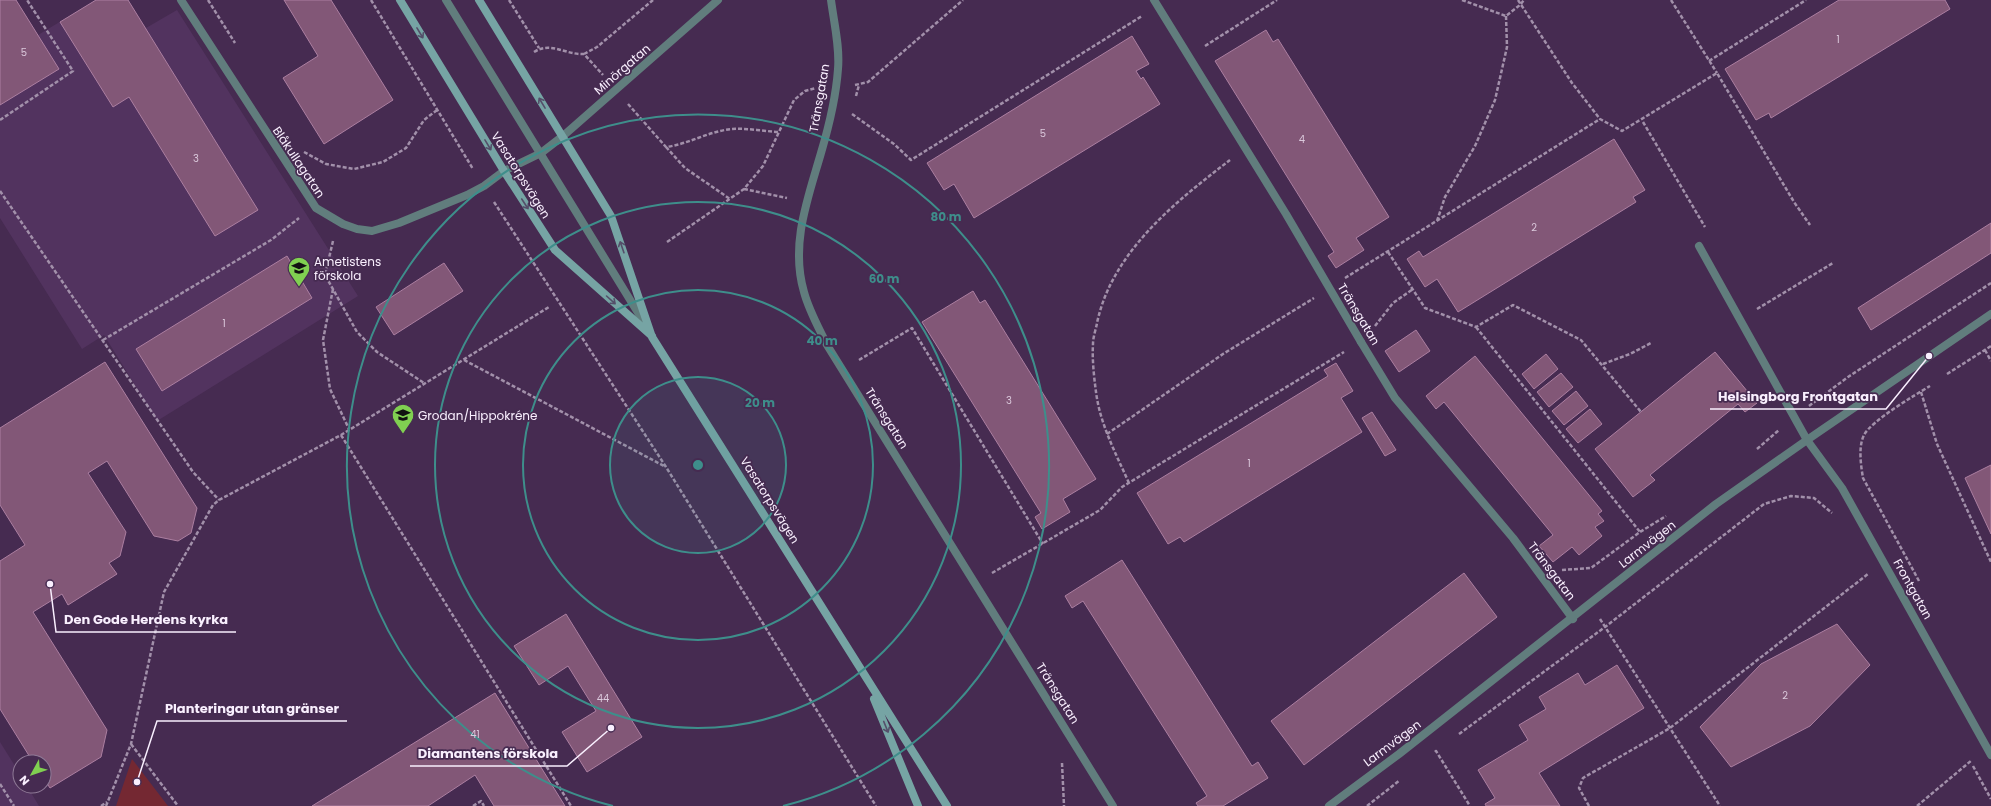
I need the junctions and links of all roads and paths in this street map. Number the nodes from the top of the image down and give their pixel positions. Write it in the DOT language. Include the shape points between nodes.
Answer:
graph roads {
  1 [pos="27,0"];
  2 [pos="181,0"];
  3 [pos="208,0"];
  4 [pos="371,0"];
  5 [pos="400,0"];
  6 [pos="446,0"];
  7 [pos="479,0"];
  8 [pos="510,0"];
  9 [pos="653,0"];
  10 [pos="718,0"];
  11 [pos="831,0"];
  12 [pos="1278,0"];
  13 [pos="1462,0"];
  14 [pos="1518,0"];
  15 [pos="1524,0"];
  16 [pos="1671,0"];
  17 [pos="1806,0"];
  18 [pos="1156,3"];
  19 [pos="1520,5"];
  20 [pos="1506,16"];
  21 [pos="237,47"];
  22 [pos="539,48"];
  23 [pos="534,52"];
  24 [pos="584,54"];
  25 [pos="1188,57"];
  26 [pos="1709,61"];
  27 [pos="1717,73"];
  28 [pos="616,90"];
  29 [pos="437,110"];
  30 [pos="852,114"];
  31 [pos="1600,119"];
  32 [pos="0,120"];
  33 [pos="1643,122"];
  34 [pos="778,132"];
  35 [pos="563,136"];
  36 [pos="300,146"];
  37 [pos="666,147"];
  38 [pos="1245,149"];
  39 [pos="541,154"];
  40 [pos="504,171"];
  41 [pos="484,186"];
  42 [pos="744,188"];
  43 [pos="0,191"];
  44 [pos="787,198"];
  45 [pos="730,199"];
  46 [pos="314,206"];
  47 [pos="337,221"];
  48 [pos="1437,221"];
  49 [pos="1810,225"];
  50 [pos="1706,230"];
  51 [pos="1699,246"];
  52 [pos="1388,252"];
  53 [pos="1833,263"];
  54 [pos="1991,283"];
  55 [pos="333,288"];
  56 [pos="1329,288"];
  57 [pos="1413,289"];
  58 [pos="549,307"];
  59 [pos="1754,311"];
  60 [pos="1991,314"];
  61 [pos="1476,327"];
  62 [pos="652,337"];
  63 [pos="103,340"];
  64 [pos="1361,342"];
  65 [pos="1651,343"];
  66 [pos="1991,346"];
  67 [pos="1985,350"];
  68 [pos="464,359"];
  69 [pos="1991,361"];
  70 [pos="1603,364"];
  71 [pos="843,370"];
  72 [pos="1947,374"];
  73 [pos="424,383"];
  74 [pos="1930,386"];
  75 [pos="1921,392"];
  76 [pos="1641,412"];
  77 [pos="1794,417"];
  78 [pos="349,429"];
  79 [pos="1107,434"];
  80 [pos="341,435"];
  81 [pos="1807,440"];
  82 [pos="1753,452"];
  83 [pos="666,467"];
  84 [pos="1129,482"];
  85 [pos="219,500"];
  86 [pos="1667,516"];
  87 [pos="1835,516"];
  88 [pos="1640,532"];
  89 [pos="1042,544"];
  90 [pos="1884,562"];
  91 [pos="1991,562"];
  92 [pos="1864,567"];
  93 [pos="1561,570"];
  94 [pos="1868,574"];
  95 [pos="1872,581"];
  96 [pos="976,582"];
  97 [pos="1919,582"];
  98 [pos="1590,604"];
  99 [pos="1573,618"];
  100 [pos="1605,627"];
  101 [pos="866,678"];
  102 [pos="1670,728"];
  103 [pos="1455,737"];
  104 [pos="131,744"];
  105 [pos="1442,746"];
  106 [pos="1987,747"];
  107 [pos="1436,751"];
  108 [pos="1967,754"];
  109 [pos="1431,755"];
  110 [pos="1991,755"];
  111 [pos="1970,761"];
  112 [pos="1406,776"];
  113 [pos="0,784"];
  114 [pos="1991,800"];
  115 [pos="107,802"];
  116 [pos="945,804"];
  117 [pos="14,806"];
  118 [pos="101,806"];
  119 [pos="106,806"];
  120 [pos="178,806"];
  121 [pos="473,806"];
  122 [pos="484,806"];
  123 [pos="571,806"];
  124 [pos="876,806"];
  125 [pos="918,806"];
  126 [pos="1113,806"];
  127 [pos="1329,806"];
  128 [pos="1367,806"];
  129 [pos="1470,806"];
  130 [pos="1589,806"];
  131 [pos="1720,806"];
  132 [pos="1917,806"];
  1 -- 32 [label="path" via="73,71"];
  2 -- 46 [label="street, Blåkullagatan"];
  3 -- 21 [label="path"];
  4 -- 29 [label="path"];
  5 -- 40 [label="main road, Vasatorpsvägen, one-way"];
  6 -- 39 [label="street"];
  35 -- 7 [label="main road, Vasatorpsvägen, one-way"];
  8 -- 22 [label="path"];
  9 -- 24 [label="path" via="597,47"];
  10 -- 28 [label="street, Minörgatan"];
  11 -- 71 [label="street, Tränsgatan" via="838,68 822,151 802,218 800,266 803,292 812,314"];
  12 -- 25 [label="path"];
  13 -- 20 [label="path"];
  14 -- 19 [label="path"];
  15 -- 19 [label="path"];
  16 -- 26 [label="path"];
  17 -- 26 [label="path"];
  18 -- 25 [label="street, Tränsgatan"];
  18 -- 30 [label="path" via="911,160 894,144"];
  19 -- 20 [label="path"];
  19 -- 31 [label="path" via="1572,83"];
  20 -- 48 [label="path" via="1507,46 1495,100 1475,146 1445,197"];
  22 -- 23 [label="path"];
  22 -- 24 [label="path" via="549,46 573,54"];
  24 -- 28 [label="path"];
  25 -- 38 [label="street, Tränsgatan"];
  26 -- 27 [label="path"];
  27 -- 31 [label="path" via="1622,131"];
  27 -- 49 [label="path"];
  28 -- 35 [label="street, Minörgatan"];
  28 -- 37 [label="path"];
  29 -- 36 [label="path" via="424,120 406,148 383,162 354,169 326,164 304,152"];
  29 -- 41 [label="path"];
  31 -- 48 [label="path"];
  33 -- 50 [label="path"];
  34 -- 37 [label="path" via="732,129"];
  35 -- 39 [label="street, Minörgatan"];
  62 -- 35 [label="main road, Vasatorpsvägen, one-way" via="612,216"];
  37 -- 45 [label="path" via="685,168"];
  38 -- 56 [label="street, Tränsgatan"];
  38 -- 79 [label="path" via="1193,188 1144,235 1120,267 1101,304 1093,343 1096,393"];
  39 -- 40 [label="street, Blåkullagatan"];
  39 -- 62 [label="street"];
  40 -- 41 [label="street, Blåkullagatan"];
  40 -- 62 [label="main road, Vasatorpsvägen, one-way" via="555,250"];
  41 -- 47 [label="street, Blåkullagatan" via="399,223 372,231 356,230"];
  41 -- 83 [label="path"];
  42 -- 44 [label="path"];
  43 -- 63 [label="path"];
  46 -- 47 [label="street, Blåkullagatan"];
  46 -- 63 [label="path" via="271,240"];
  47 -- 55 [label="path" via="325,275"];
  48 -- 52 [label="path"];
  51 -- 77 [label="street, Frontgatan"];
  52 -- 56 [label="path"];
  52 -- 57 [label="path"];
  53 -- 59 [label="path"];
  54 -- 77 [label="path" via="1848,376"];
  55 -- 73 [label="path" via="357,332 377,352"];
  55 -- 78 [label="path" via="323,340 330,389"];
  56 -- 64 [label="street, Tränsgatan"];
  56 -- 79 [label="path" via="1223,354"];
  57 -- 61 [label="path" via="1425,308"];
  57 -- 64 [label="path" via="1393,303"];
  58 -- 68 [label="path"];
  60 -- 81 [label="street, Larmvägen"];
  61 -- 70 [label="path" via="1513,305 1581,340"];
  61 -- 88 [label="path"];
  62 -- 101 [label="main road, Vasatorpsvägen"];
  63 -- 85 [label="path" via="193,472"];
  64 -- 84 [label="path"];
  64 -- 99 [label="street, Tränsgatan" via="1395,398 1514,538"];
  65 -- 70 [label="path"];
  66 -- 67 [label="path"];
  67 -- 69 [label="path"];
  67 -- 72 [label="path"];
  68 -- 73 [label="path"];
  68 -- 83 [label="path"];
  70 -- 76 [label="path"];
  71 -- 89 [label="path" via="912,328"];
  71 -- 96 [label="street, Tränsgatan"];
  73 -- 78 [label="path"];
  74 -- 75 [label="path"];
  75 -- 91 [label="path" via="1937,444"];
  75 -- 97 [label="path" via="1883,417 1864,435 1860,460 1864,478"];
  77 -- 81 [label="street, Frontgatan"];
  77 -- 82 [label="path"];
  78 -- 80 [label="path"];
  79 -- 84 [label="path"];
  80 -- 85 [label="path"];
  80 -- 123 [label="path"];
  81 -- 90 [label="street, Frontgatan" via="1842,488"];
  81 -- 98 [label="street, Larmvägen" via="1716,504"];
  83 -- 124 [label="path"];
  84 -- 89 [label="path" via="1100,510"];
  85 -- 104 [label="path" via="213,505 164,592"];
  86 -- 88 [label="path"];
  87 -- 100 [label="path" via="1814,498 1791,496 1764,504"];
  88 -- 93 [label="path" via="1591,568"];
  89 -- 96 [label="path"];
  90 -- 94 [label="path"];
  90 -- 106 [label="street, Frontgatan"];
  92 -- 94 [label="path"];
  94 -- 95 [label="path"];
  94 -- 102 [label="path"];
  96 -- 126 [label="street, Tränsgatan"];
  98 -- 99 [label="street, Larmvägen"];
  98 -- 100 [label="path"];
  99 -- 127 [label="street, Larmvägen"];
  100 -- 102 [label="path"];
  100 -- 103 [label="path"];
  101 -- 116 [label="main road, Vasatorpsvägen"];
  101 -- 125 [label="main road, Vasatorpsvägen, one-way"];
  102 -- 130 [label="path" via="1583,778 1578,788"];
  102 -- 131 [label="path"];
  104 -- 115 [label="path"];
  104 -- 120 [label="path"];
  105 -- 107 [label="path"];
  106 -- 110 [label="street, Frontgatan"];
  106 -- 111 [label="path"];
  107 -- 109 [label="path"];
  107 -- 129 [label="path"];
  108 -- 111 [label="path"];
  111 -- 114 [label="path"];
  111 -- 132 [label="path"];
  112 -- 128 [label="path"];
  113 -- 117 [label="path"];
  115 -- 118 [label="path"];
  115 -- 119 [label="path"];
  121 -- 122 [label="path" via="481,801"];
}
